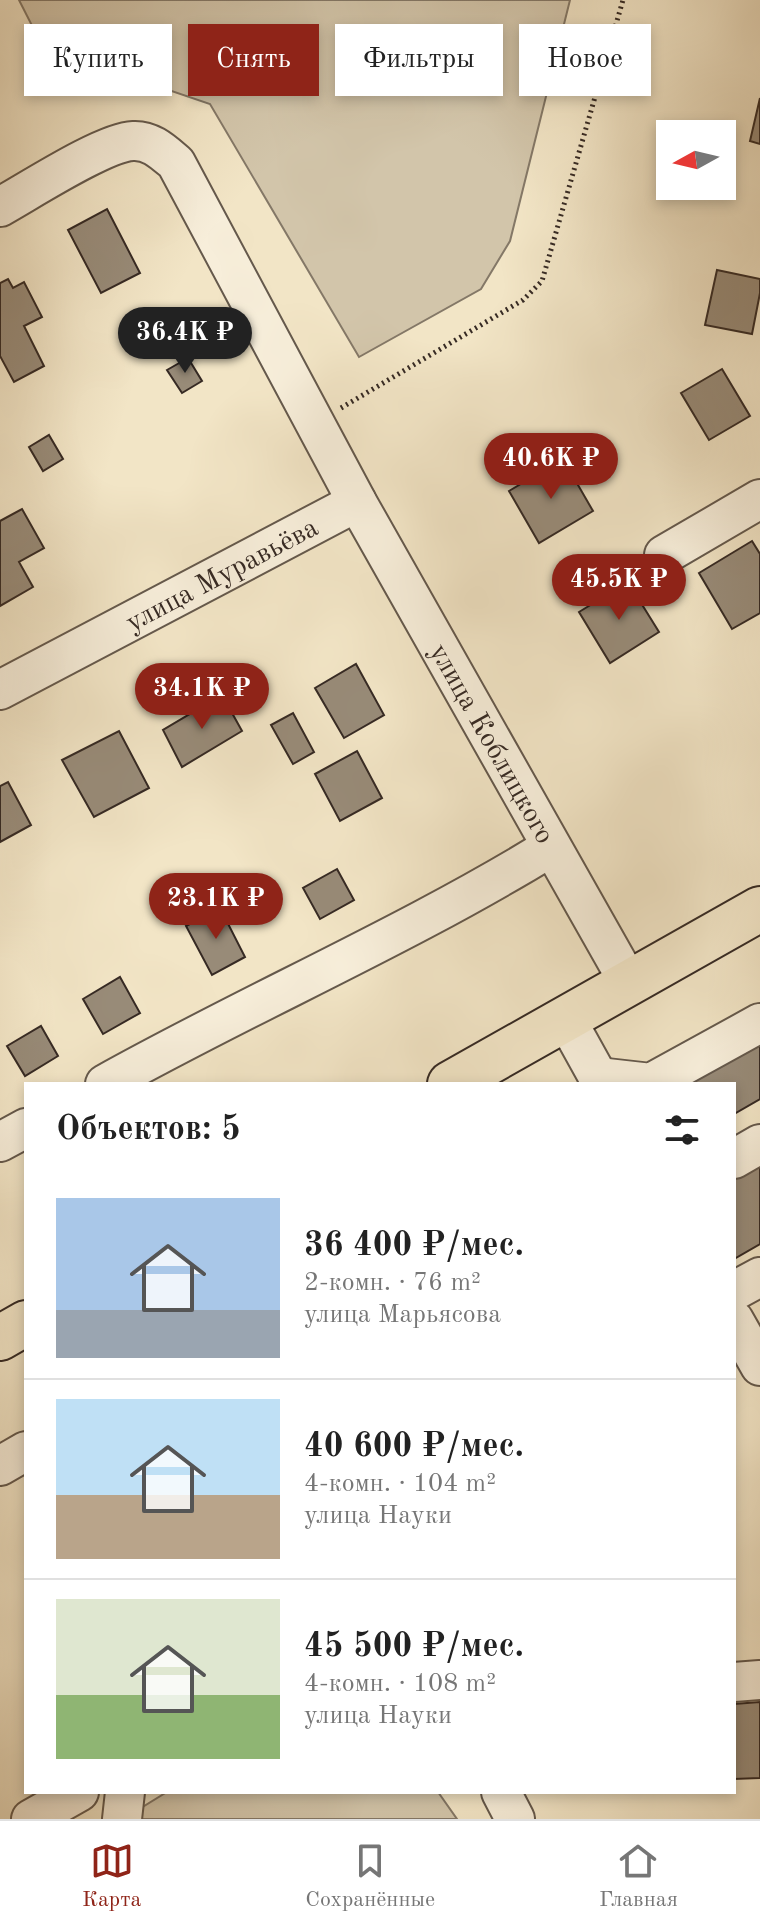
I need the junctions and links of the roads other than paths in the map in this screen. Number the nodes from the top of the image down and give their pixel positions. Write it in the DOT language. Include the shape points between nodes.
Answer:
graph roads {
  1 [pos="0,207"];
  2 [pos="760,499"];
  3 [pos="357,502"];
  4 [pos="664,555"];
  5 [pos="0,690"];
  6 [pos="551,847"];
  7 [pos="760,909"];
  8 [pos="629,983"];
  9 [pos="566,1019"];
  10 [pos="760,1023"];
  11 [pos="600,1080"];
  12 [pos="109,1082"];
  13 [pos="454,1082"];
  14 [pos="634,1082"];
  15 [pos="653,1082"];
  16 [pos="24,1129"];
  17 [pos="0,1142"];
  18 [pos="760,1144"];
  19 [pos="736,1158"];
  20 [pos="760,1277"];
  21 [pos="736,1290"];
  22 [pos="24,1324"];
  23 [pos="736,1324"];
  24 [pos="0,1338"];
  25 [pos="760,1366"];
  26 [pos="24,1452"];
  27 [pos="0,1466"];
  28 [pos="760,1680"];
  29 [pos="736,1682"];
  30 [pos="75,1794"];
  31 [pos="125,1794"];
  32 [pos="502,1794"];
  33 [pos="31,1819"];
  34 [pos="122,1819"];
  35 [pos="515,1819"];
  1 -- 3 [label="street, улица Коблицкого" via="109,147 134,140 157,146 176,163"];
  2 -- 4 [label="street"];
  3 -- 5 [label="street, улица Муравьёва"];
  3 -- 6 [label="street, улица Коблицкого"];
  6 -- 8 [label="street, улица Коблицкого"];
  6 -- 12 [label="street" via="492,884"];
  7 -- 8 [label="main road"];
  8 -- 9 [label="main road"];
  9 -- 11 [label="street"];
  9 -- 13 [label="main road"];
  10 -- 15 [label="street"];
  11 -- 14 [label="street"];
  16 -- 17 [label="street"];
  18 -- 19 [label="street"];
  20 -- 21 [label="street"];
  22 -- 24 [label="main road"];
  23 -- 25 [label="street"];
  26 -- 27 [label="street"];
  28 -- 29 [label="street"];
  30 -- 33 [label="street"];
  31 -- 34 [label="street"];
  32 -- 35 [label="street"];
}
